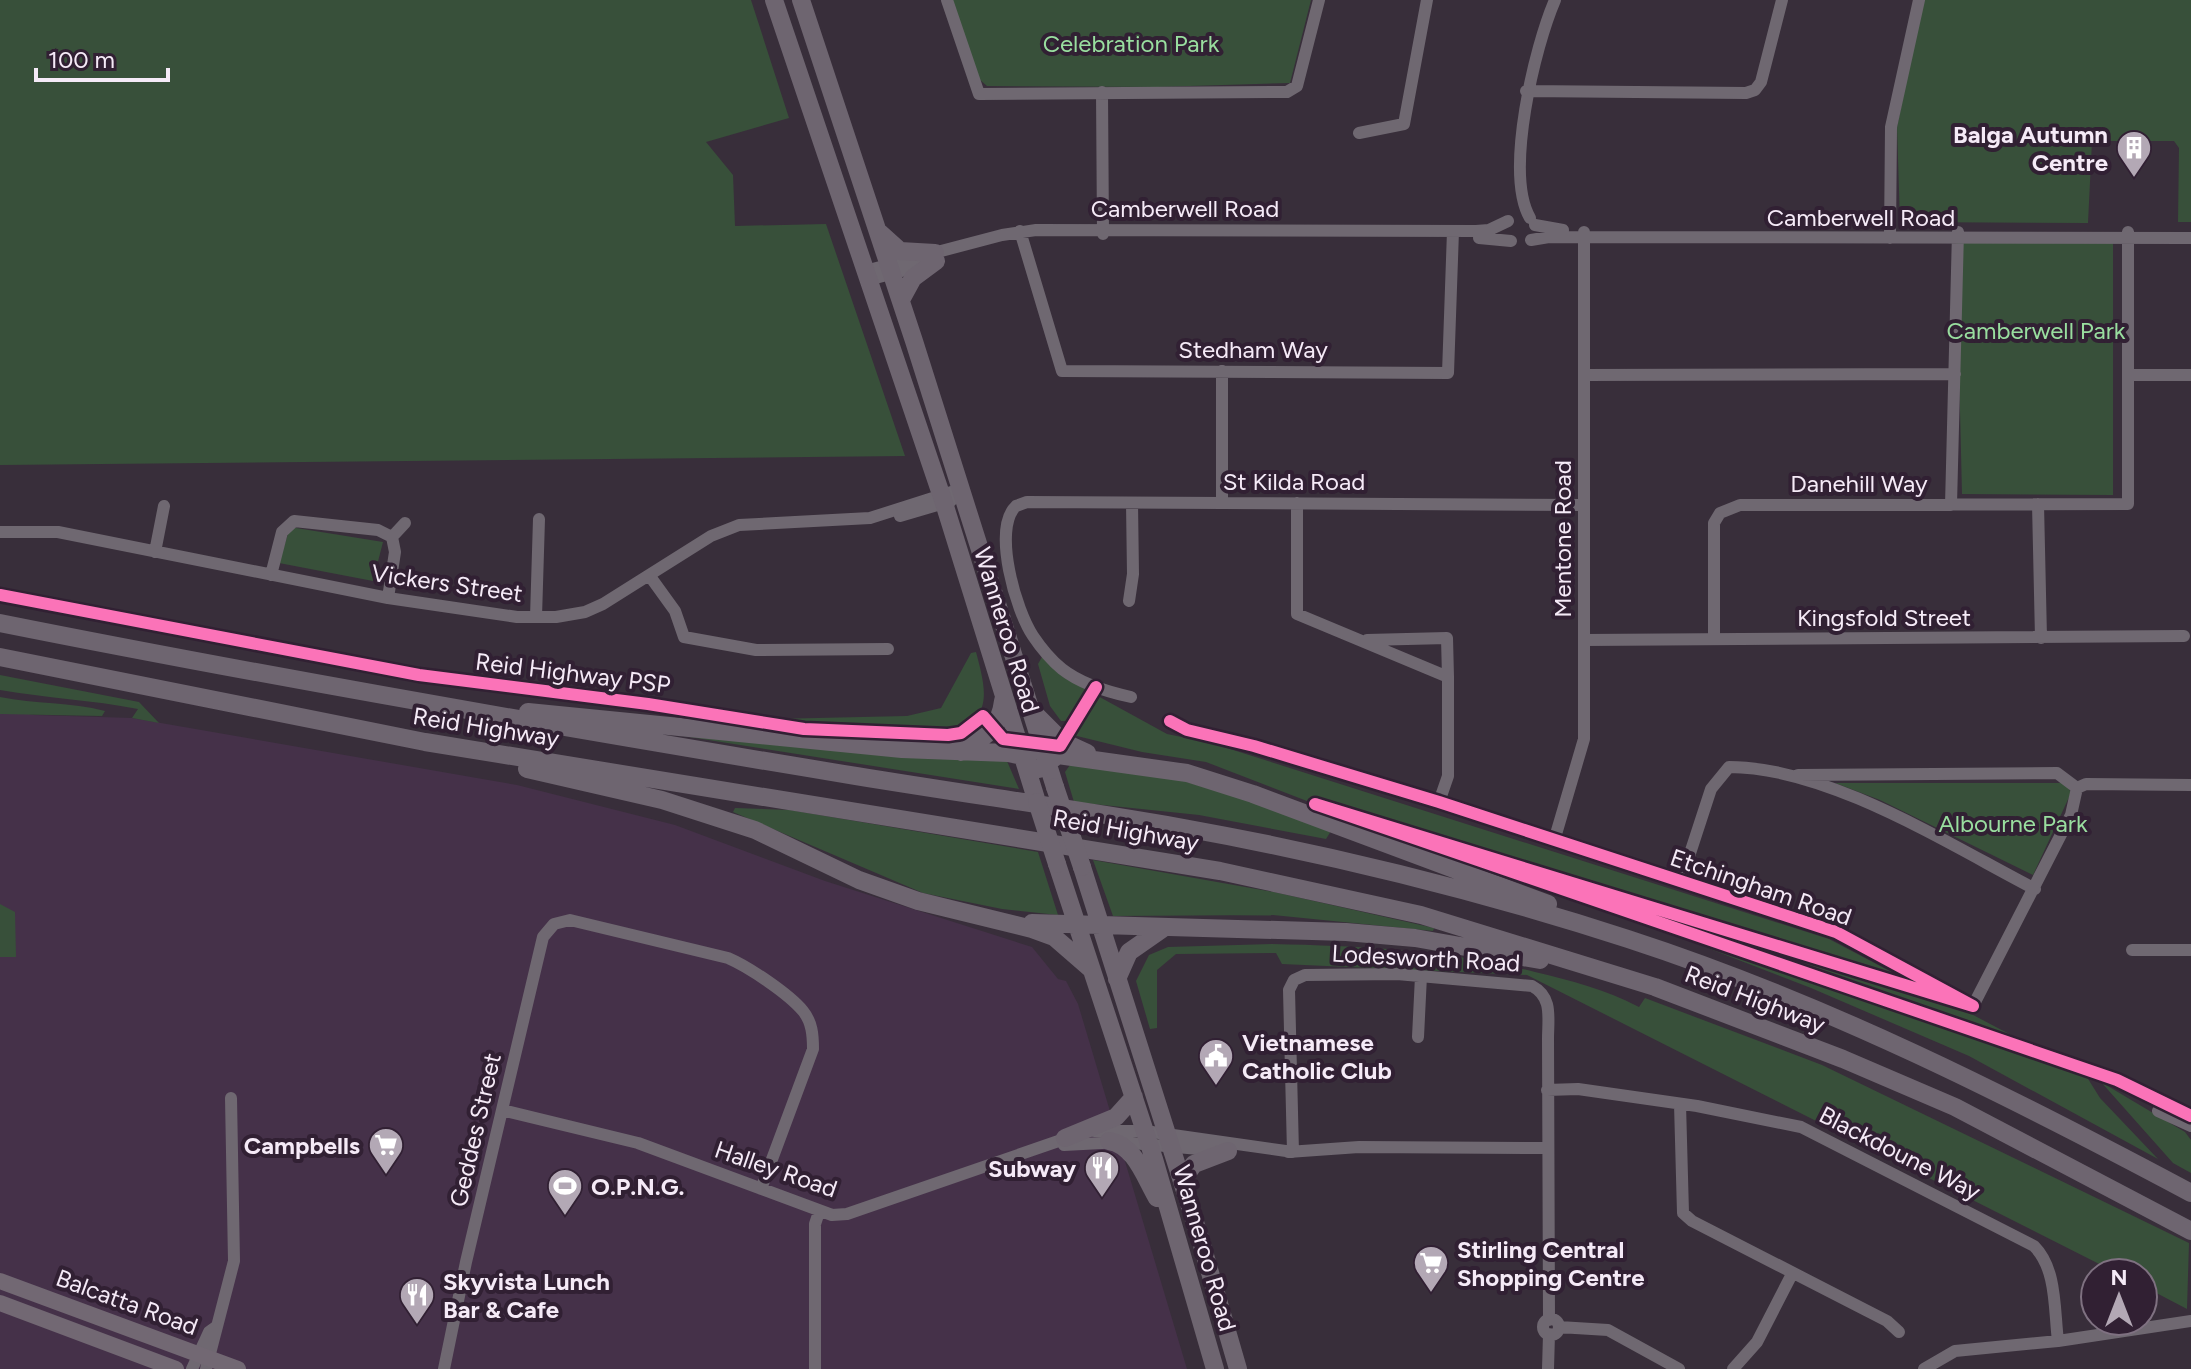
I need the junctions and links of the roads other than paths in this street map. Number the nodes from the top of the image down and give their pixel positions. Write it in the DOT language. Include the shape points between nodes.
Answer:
graph roads {
  1 [pos="774,0"];
  2 [pos="801,0"];
  3 [pos="947,0"];
  4 [pos="1319,0"];
  5 [pos="1427,0"];
  6 [pos="1782,0"];
  7 [pos="1919,0"];
  8 [pos="1552,1"];
  9 [pos="1526,91"];
  10 [pos="1102,92"];
  11 [pos="1359,133"];
  12 [pos="1522,189"];
  13 [pos="1510,220"];
  14 [pos="1532,221"];
  15 [pos="878,231"];
  16 [pos="2191,232"];
  17 [pos="1103,233"];
  18 [pos="1890,234"];
  19 [pos="1021,235"];
  20 [pos="1453,235"];
  21 [pos="2128,235"];
  22 [pos="1584,236"];
  23 [pos="1958,236"];
  24 [pos="2191,238"];
  25 [pos="1531,240"];
  26 [pos="1511,241"];
  27 [pos="936,257"];
  28 [pos="890,270"];
  29 [pos="867,276"];
  30 [pos="901,300"];
  31 [pos="1222,371"];
  32 [pos="1955,374"];
  33 [pos="1584,375"];
  34 [pos="2128,375"];
  35 [pos="2191,375"];
  36 [pos="963,493"];
  37 [pos="942,499"];
  38 [pos="1222,502"];
  39 [pos="1132,503"];
  40 [pos="1297,503"];
  41 [pos="2038,504"];
  42 [pos="1584,505"];
  43 [pos="1951,505"];
  44 [pos="164,506"];
  45 [pos="539,519"];
  46 [pos="405,523"];
  47 [pos="0,532"];
  48 [pos="392,537"];
  49 [pos="155,552"];
  50 [pos="271,575"];
  51 [pos="649,575"];
  52 [pos="388,598"];
  53 [pos="1129,601"];
  54 [pos="536,617"];
  55 [pos="0,623"];
  56 [pos="2184,636"];
  57 [pos="2041,638"];
  58 [pos="1714,639"];
  59 [pos="1360,640"];
  60 [pos="1584,640"];
  61 [pos="888,649"];
  62 [pos="0,657"];
  63 [pos="1448,677"];
  64 [pos="1131,697"];
  65 [pos="1003,698"];
  66 [pos="421,705"];
  67 [pos="1029,708"];
  68 [pos="1170,721"];
  69 [pos="425,742"];
  70 [pos="959,753"];
  71 [pos="1021,755"];
  72 [pos="1101,758"];
  73 [pos="1048,771"];
  74 [pos="1787,775"];
  75 [pos="2191,785"];
  76 [pos="2077,788"];
  77 [pos="1035,791"];
  78 [pos="1439,802"];
  79 [pos="1554,841"];
  80 [pos="1681,881"];
  81 [pos="2035,889"];
  82 [pos="962,913"];
  83 [pos="1077,926"];
  84 [pos="1101,927"];
  85 [pos="1164,927"];
  86 [pos="1631,940"];
  87 [pos="2132,950"];
  88 [pos="2191,950"];
  89 [pos="1092,970"];
  90 [pos="1421,976"];
  91 [pos="1117,979"];
  92 [pos="1655,987"];
  93 [pos="1973,1006"];
  94 [pos="1418,1037"];
  95 [pos="2117,1080"];
  96 [pos="1547,1090"];
  97 [pos="1134,1097"];
  98 [pos="231,1098"];
  99 [pos="1680,1104"];
  100 [pos="502,1110"];
  101 [pos="2191,1116"];
  102 [pos="2191,1126"];
  103 [pos="1065,1138"];
  104 [pos="1147,1138"];
  105 [pos="1169,1140"];
  106 [pos="1109,1141"];
  107 [pos="1546,1148"];
  108 [pos="1033,1150"];
  109 [pos="1228,1151"];
  110 [pos="1293,1152"];
  111 [pos="1182,1180"];
  112 [pos="761,1189"];
  113 [pos="2186,1191"];
  114 [pos="819,1212"];
  115 [pos="1172,1225"];
  116 [pos="2185,1228"];
  117 [pos="1792,1274"];
  118 [pos="0,1281"];
  119 [pos="0,1303"];
  120 [pos="2191,1321"];
  121 [pos="1552,1327"];
  122 [pos="2159,1327"];
  123 [pos="2159,1327"];
  124 [pos="2191,1328"];
  125 [pos="1899,1332"];
  126 [pos="2086,1337"];
  127 [pos="2058,1341"];
  128 [pos="201,1363"];
  129 [pos="444,1368"];
  130 [pos="176,1369"];
  131 [pos="238,1369"];
  132 [pos="815,1369"];
  133 [pos="1215,1369"];
  134 [pos="1238,1369"];
  135 [pos="1548,1369"];
  136 [pos="1679,1369"];
  137 [pos="1733,1369"];
  138 [pos="1924,1369"];
  1 -- 29 [label="highway, Wanneroo Road"];
  2 -- 15 [label="highway, Wanneroo Road"];
  3 -- 10 [label="street" via="979,94"];
  4 -- 10 [label="street" via="1297,86 1287,92"];
  5 -- 11 [label="street" via="1404,124"];
  6 -- 9 [label="street" via="1755,90"];
  7 -- 18 [label="street" via="1891,127"];
  8 -- 9 [label="street"];
  9 -- 12 [label="street"];
  10 -- 17 [label="street"];
  12 -- 13 [label="street"];
  12 -- 14 [label="street"];
  13 -- 14 [label="street" via="1523,215"];
  13 -- 20 [label="street, Camberwell Road" via="1489,230"];
  13 -- 26 [label="street" via="1506,234"];
  14 -- 22 [label="street, Camberwell Road"];
  14 -- 25 [label="street"];
  15 -- 27 [label="highway" via="900,251"];
  15 -- 28 [label="highway, Wanneroo Road"];
  16 -- 21 [label="street, Camberwell Road"];
  17 -- 19 [label="street, Camberwell Road"];
  17 -- 20 [label="street, Camberwell Road"];
  18 -- 22 [label="street, Camberwell Road"];
  18 -- 23 [label="street, Camberwell Road"];
  19 -- 27 [label="street, Camberwell Road"];
  19 -- 31 [label="street, Stedham Way" via="1062,371"];
  20 -- 26 [label="street, Camberwell Road"];
  20 -- 31 [label="street, Stedham Way" via="1448,373"];
  21 -- 23 [label="street, Camberwell Road"];
  21 -- 24 [label="street, Camberwell Road"];
  21 -- 34 [label="street"];
  22 -- 25 [label="street, Camberwell Road"];
  22 -- 33 [label="street, Mentone Road"];
  23 -- 32 [label="street"];
  25 -- 26 [label="street"];
  27 -- 28 [label="street, Camberwell Road"];
  27 -- 30 [label="highway" via="913,278"];
  28 -- 29 [label="street, Camberwell Road"];
  28 -- 30 [label="highway, Wanneroo Road"];
  29 -- 37 [label="highway, Wanneroo Road"];
  30 -- 36 [label="highway, Wanneroo Road"];
  31 -- 38 [label="street"];
  32 -- 33 [label="street"];
  32 -- 43 [label="street"];
  33 -- 42 [label="street, Mentone Road"];
  34 -- 35 [label="street"];
  34 -- 41 [label="street, Danehill Way" via="2128,504"];
  36 -- 37 [label="street, Vickers Street"];
  36 -- 67 [label="highway, Wanneroo Road"];
  37 -- 51 [label="street, Vickers Street" via="880,521 739,525"];
  37 -- 65 [label="highway, Wanneroo Road"];
  38 -- 39 [label="street, St Kilda Road"];
  38 -- 40 [label="street, St Kilda Road"];
  39 -- 53 [label="street"];
  39 -- 64 [label="street, St Kilda Road" via="1027,502 1009,515 1005,536 1008,568 1031,634 1064,671"];
  40 -- 42 [label="street, St Kilda Road"];
  40 -- 59 [label="street" via="1297,614"];
  41 -- 43 [label="street, Danehill Way"];
  41 -- 57 [label="street"];
  42 -- 60 [label="street, Mentone Road"];
  43 -- 58 [label="street, Danehill Way" via="1740,505 1720,513 1714,523"];
  44 -- 49 [label="street"];
  45 -- 54 [label="street"];
  46 -- 48 [label="street"];
  47 -- 49 [label="street, Vickers Street" via="58,532"];
  48 -- 50 [label="street" via="378,530 294,521 282,532"];
  48 -- 52 [label="street"];
  49 -- 50 [label="street, Vickers Street"];
  50 -- 52 [label="street, Vickers Street"];
  51 -- 54 [label="street, Vickers Street" via="585,612"];
  51 -- 61 [label="street" via="675,611 684,637 756,650"];
  52 -- 54 [label="street, Vickers Street"];
  55 -- 66 [label="highway, Reid Highway"];
  56 -- 57 [label="street, Kingsfold Street"];
  57 -- 58 [label="street, Kingsfold Street"];
  58 -- 60 [label="street, Kingsfold Street"];
  59 -- 63 [label="street"];
  59 -- 63 [label="street" via="1447,638"];
  60 -- 79 [label="street, Mentone Road" via="1584,739"];
  62 -- 69 [label="highway, Reid Highway"];
  63 -- 78 [label="street" via="1448,776"];
  65 -- 70 [label="highway" via="999,722"];
  65 -- 71 [label="highway, Wanneroo Road"];
  66 -- 70 [label="highway"];
  66 -- 86 [label="highway, Reid Highway" via="1202,832 1343,860"];
  67 -- 72 [label="highway" via="1063,742"];
  67 -- 73 [label="highway, Wanneroo Road"];
  68 -- 78 [label="street, Etchingham Road"];
  69 -- 82 [label="highway" via="662,800 755,830 859,880"];
  69 -- 92 [label="highway, Reid Highway" via="1220,871 1421,915"];
  70 -- 71 [label="highway"];
  71 -- 73 [label="highway"];
  71 -- 77 [label="highway, Wanneroo Road"];
  72 -- 73 [label="highway" via="1058,755"];
  72 -- 86 [label="highway" via="1187,773 1253,794"];
  73 -- 77 [label="highway"];
  73 -- 84 [label="highway, Wanneroo Road, bridge"];
  74 -- 76 [label="street" via="2057,773"];
  74 -- 80 [label="street" via="1729,767 1711,789"];
  74 -- 81 [label="street" via="1874,806"];
  75 -- 76 [label="street"];
  76 -- 81 [label="street" via="2071,815"];
  77 -- 83 [label="highway, Wanneroo Road, bridge"];
  78 -- 79 [label="street, Etchingham Road"];
  79 -- 80 [label="street, Etchingham Road"];
  80 -- 93 [label="street, Etchingham Road" via="1836,932"];
  81 -- 93 [label="street"];
  82 -- 83 [label="highway"];
  82 -- 89 [label="highway" via="1054,937"];
  83 -- 84 [label="highway"];
  83 -- 89 [label="highway, Wanneroo Road"];
  84 -- 85 [label="highway"];
  84 -- 91 [label="highway, Wanneroo Road"];
  85 -- 91 [label="highway" via="1130,950"];
  85 -- 92 [label="highway" via="1415,938"];
  86 -- 113 [label="highway, Reid Highway" via="1856,1026 1972,1079"];
  87 -- 88 [label="street"];
  89 -- 97 [label="highway, Wanneroo Road"];
  90 -- 94 [label="street"];
  90 -- 96 [label="street, Lodesworth Road" via="1542,991 1547,1000"];
  90 -- 110 [label="street, Lodesworth Road" via="1305,975 1294,980 1289,990"];
  91 -- 105 [label="highway, Wanneroo Road"];
  92 -- 116 [label="highway, Reid Highway" via="1955,1107"];
  93 -- 95 [label="street, Etchingham Road" via="1315,804"];
  95 -- 101 [label="street, Etchingham Road"];
  95 -- 102 [label="street, Etchingham Road" via="2151,1107"];
  96 -- 99 [label="street, Blackdoune Way" via="1578,1089"];
  96 -- 107 [label="street, Lodesworth Road"];
  97 -- 103 [label="highway" via="1116,1117"];
  97 -- 104 [label="highway, Wanneroo Road"];
  98 -- 128 [label="street" via="234,1261"];
  99 -- 117 [label="street" via="1683,1213"];
  99 -- 127 [label="street, Blackdoune Way" via="1801,1127 2034,1246 2049,1270"];
  100 -- 112 [label="street, Halley Road" via="638,1143"];
  100 -- 112 [label="street, Geddes Street" via="543,937 554,924 570,920 728,958 803,1011 812,1030 813,1049"];
  100 -- 129 [label="street, Geddes Street"];
  103 -- 104 [label="street, Halley Road" via="1104,1130"];
  103 -- 108 [label="street, Halley Road"];
  104 -- 105 [label="street, Halley Road"];
  104 -- 106 [label="street, Halley Road"];
  104 -- 115 [label="highway, Wanneroo Road"];
  105 -- 109 [label="street"];
  105 -- 110 [label="street"];
  105 -- 111 [label="highway, Wanneroo Road"];
  106 -- 108 [label="street, Halley Road"];
  106 -- 115 [label="highway" via="1131,1153"];
  107 -- 110 [label="street"];
  107 -- 121 [label="street, Lodesworth Road"];
  108 -- 114 [label="street, Halley Road" via="847,1214"];
  109 -- 110 [label="street"];
  109 -- 111 [label="highway" via="1194,1164"];
  111 -- 134 [label="highway, Wanneroo Road"];
  112 -- 114 [label="street, Halley Road"];
  114 -- 132 [label="street"];
  115 -- 133 [label="highway, Wanneroo Road"];
  117 -- 125 [label="street"];
  117 -- 137 [label="street" via="1757,1342"];
  118 -- 128 [label="main road, Balcatta Road"];
  119 -- 130 [label="main road, Balcatta Road"];
  120 -- 122 [label="street"];
  121 -- 135 [label="street, Lodesworth Road"];
  121 -- 136 [label="street" via="1608,1330"];
  123 -- 124 [label="street"];
  126 -- 127 [label="street"];
  127 -- 138 [label="street" via="1955,1351"];
  128 -- 131 [label="main road, Balcatta Road"];
}
